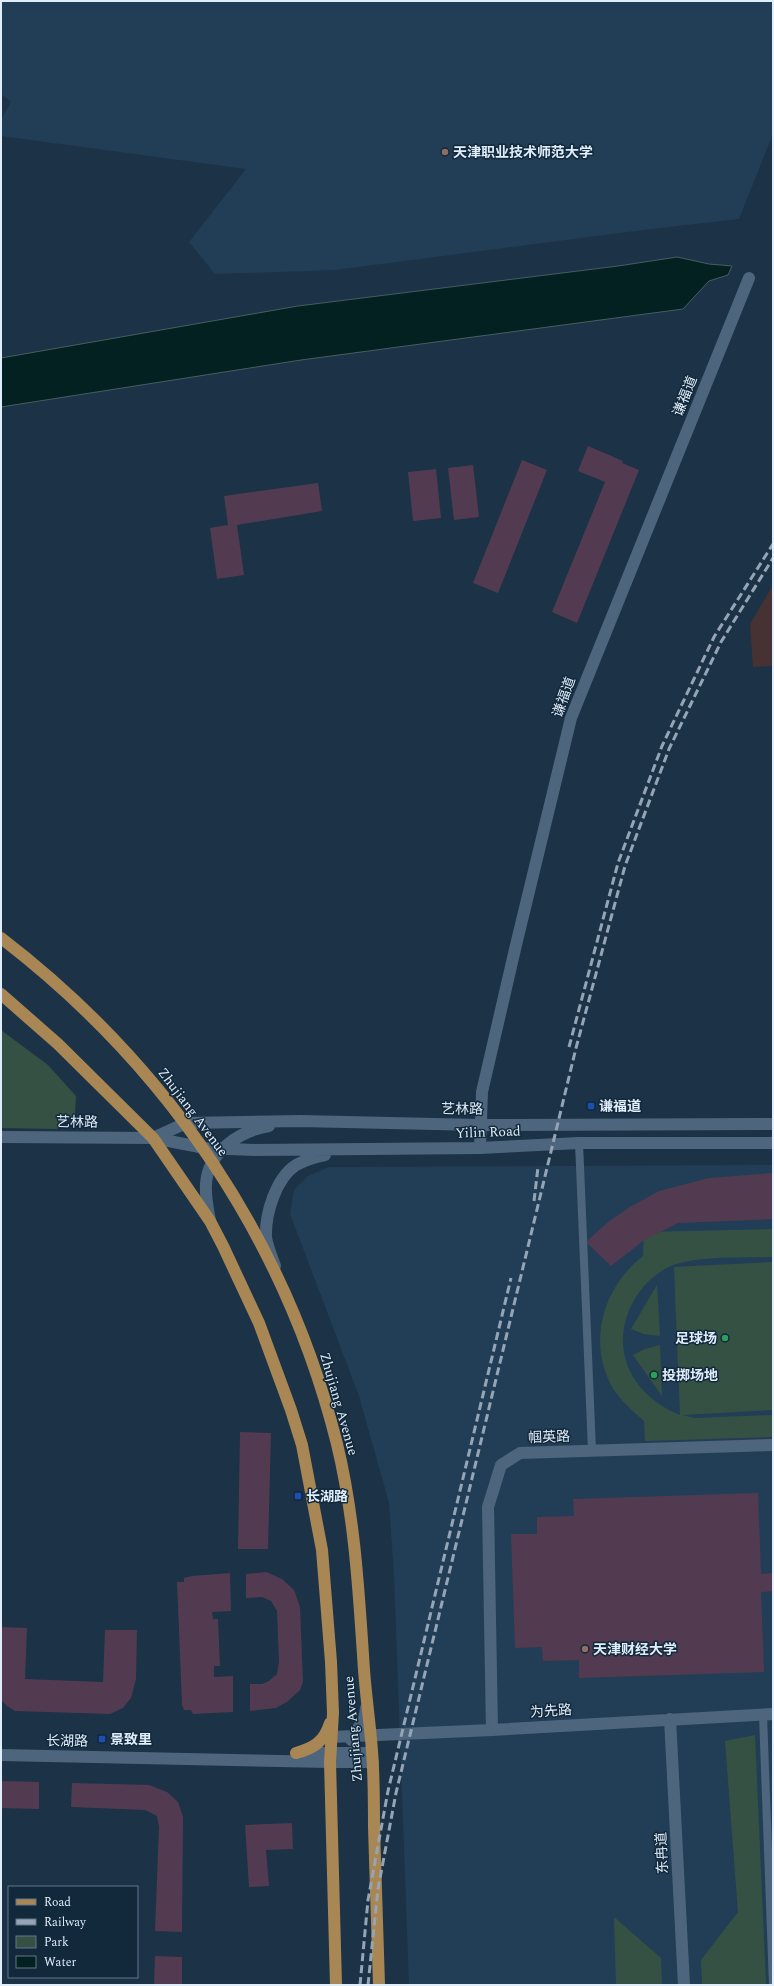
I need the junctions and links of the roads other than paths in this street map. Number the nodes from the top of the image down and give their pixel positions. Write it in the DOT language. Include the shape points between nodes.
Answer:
graph roads {
  1 [pos="749,278"];
  2 [pos="1,938"];
  3 [pos="1,994"];
  4 [pos="300,1121"];
  5 [pos="186,1123"];
  6 [pos="773,1124"];
  7 [pos="480,1125"];
  8 [pos="1,1137"];
  9 [pos="154,1138"];
  10 [pos="579,1142"];
  11 [pos="773,1143"];
  12 [pos="205,1148"];
  13 [pos="480,1148"];
  14 [pos="222,1150"];
  15 [pos="347,1150"];
  16 [pos="213,1161"];
  17 [pos="210,1221"];
  18 [pos="277,1273"];
  19 [pos="773,1446"];
  20 [pos="592,1450"];
  21 [pos="366,1708"];
  22 [pos="333,1713"];
  23 [pos="768,1714"];
  24 [pos="670,1719"];
  25 [pos="492,1730"];
  26 [pos="355,1736"];
  27 [pos="370,1736"];
  28 [pos="332,1737"];
  29 [pos="1,1747"];
  30 [pos="1,1755"];
  31 [pos="297,1757"];
  32 [pos="372,1757"];
  33 [pos="330,1758"];
  34 [pos="336,1985"];
  35 [pos="379,1985"];
  36 [pos="684,1985"];
  37 [pos="773,1985"];
  1 -- 7 [label="street, 谦福道" via="571,718 484,1084"];
  2 -- 5 [label="main road, Zhujiang Avenue" via="90,1015 131,1056"];
  3 -- 9 [label="main road, Zhujiang Avenue" via="58,1044"];
  4 -- 5 [label="street, 艺林路"];
  4 -- 7 [label="street, 艺林路"];
  4 -- 14 [label="street" via="265,1126 233,1138"];
  5 -- 9 [label="street, 艺林路"];
  5 -- 12 [label="main road, Zhujiang Avenue"];
  6 -- 7 [label="street, 艺林路"];
  7 -- 13 [label="street, 谦福道"];
  8 -- 9 [label="street, 艺林路"];
  9 -- 12 [label="street, 艺林路"];
  9 -- 17 [label="main road, Zhujiang Avenue"];
  10 -- 11 [label="street, Yilin Road"];
  10 -- 13 [label="street, Yilin Road"];
  10 -- 20 [label="lane"];
  12 -- 14 [label="street, Yilin Road"];
  12 -- 16 [label="main road, Zhujiang Avenue"];
  13 -- 15 [label="street, Yilin Road"];
  14 -- 15 [label="street, Yilin Road"];
  14 -- 16 [label="street"];
  15 -- 18 [label="street" via="309,1159 295,1166 285,1176 268,1216 266,1237"];
  16 -- 17 [label="street" via="206,1184"];
  16 -- 18 [label="main road, Zhujiang Avenue"];
  17 -- 22 [label="main road, Zhujiang Avenue" via="259,1322 302,1445 322,1550"];
  18 -- 21 [label="main road, Zhujiang Avenue" via="315,1368 338,1447 358,1583"];
  19 -- 20 [label="street, 帼英路"];
  20 -- 25 [label="street, 帼英路" via="520,1453 501,1466 488,1507"];
  21 -- 26 [label="street" via="364,1719"];
  21 -- 27 [label="main road, Zhujiang Avenue"];
  22 -- 28 [label="main road, Zhujiang Avenue"];
  22 -- 31 [label="main road" via="327,1731 318,1744"];
  23 -- 24 [label="street, 为先路"];
  23 -- 37 [label="lane"];
  24 -- 25 [label="street, 为先路"];
  24 -- 36 [label="street, 东冉道"];
  25 -- 27 [label="street, 为先路"];
  26 -- 27 [label="street, 为先路"];
  26 -- 28 [label="street, 为先路"];
  26 -- 33 [label="street"];
  27 -- 32 [label="main road, Zhujiang Avenue"];
  28 -- 33 [label="main road, Zhujiang Avenue"];
  29 -- 31 [label="street, 长湖路"];
  30 -- 31 [label="street, 长湖路"];
  31 -- 33 [label="street, 长湖路"];
  32 -- 33 [label="street, 长湖路"];
  32 -- 35 [label="main road, Zhujiang Avenue"];
  33 -- 34 [label="main road, Zhujiang Avenue"];
}
